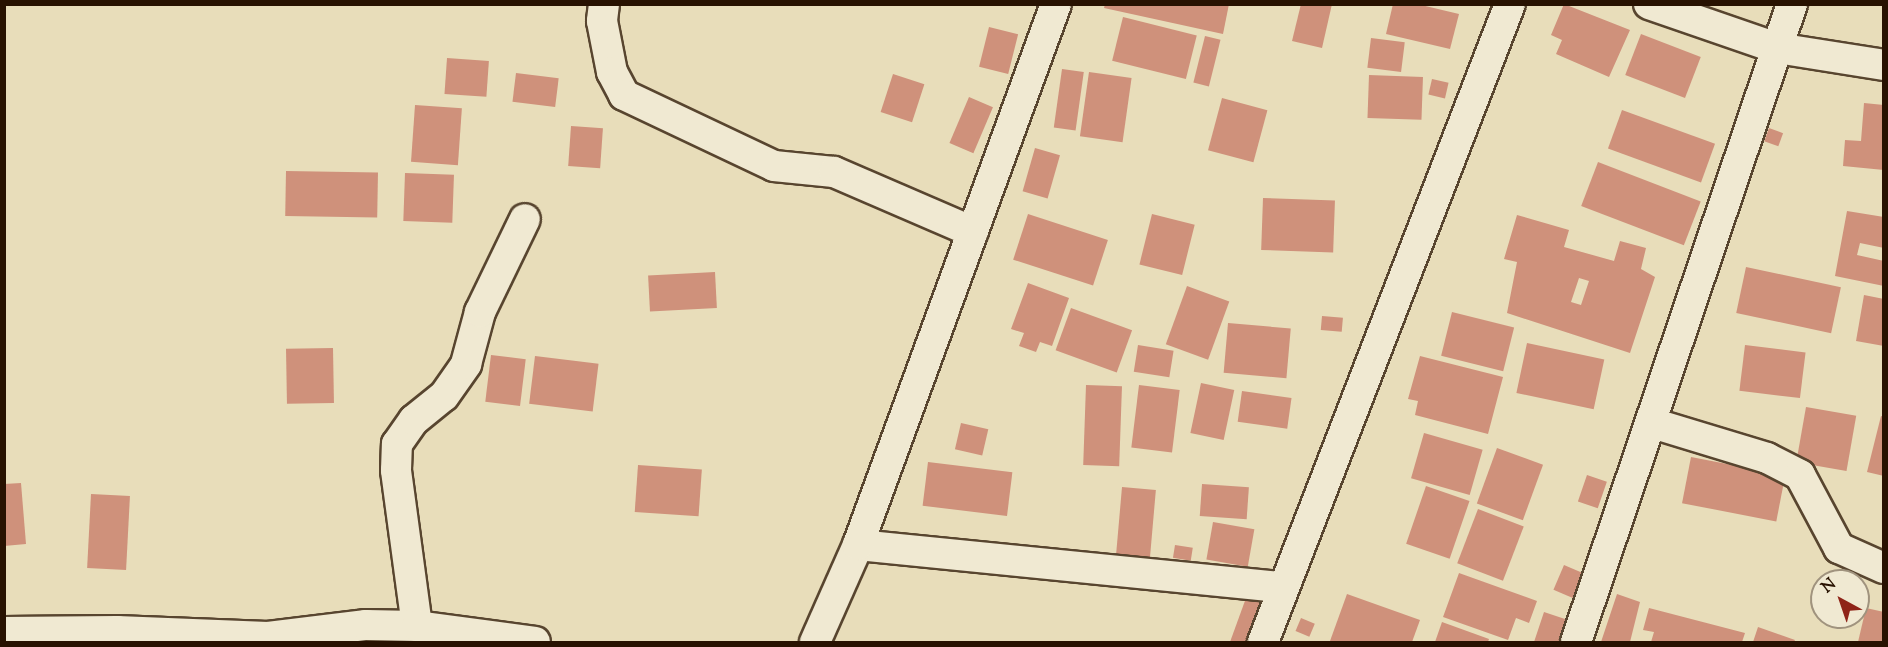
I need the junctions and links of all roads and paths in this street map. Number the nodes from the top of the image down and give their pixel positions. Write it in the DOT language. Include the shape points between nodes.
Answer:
graph roads {
  1 [pos="604,4"];
  2 [pos="1056,4"];
  3 [pos="1510,4"];
  4 [pos="1649,4"];
  5 [pos="1791,4"];
  6 [pos="1777,48"];
  7 [pos="1884,65"];
  8 [pos="525,219"];
  9 [pos="973,232"];
  10 [pos="1652,423"];
  11 [pos="858,545"];
  12 [pos="1884,567"];
  13 [pos="1282,587"];
  14 [pos="417,626"];
  15 [pos="4,632"];
  16 [pos="535,642"];
  17 [pos="816,642"];
  18 [pos="1263,642"];
  19 [pos="1576,642"];
  1 -- 9 [label="street" via="602,21 612,72 624,95 774,166 834,172"];
  2 -- 9 [label="street"];
  3 -- 13 [label="street"];
  4 -- 6 [label="street"];
  5 -- 6 [label="street"];
  6 -- 7 [label="street"];
  6 -- 10 [label="street"];
  8 -- 14 [label="street" via="480,312 466,364 444,396 414,420 397,444 396,470"];
  9 -- 11 [label="street"];
  10 -- 12 [label="street" via="1767,458 1800,475 1839,548"];
  10 -- 19 [label="street"];
  11 -- 13 [label="street"];
  11 -- 17 [label="street"];
  13 -- 18 [label="street"];
  14 -- 15 [label="street" via="366,625 268,637 117,631"];
  14 -- 16 [label="street"];
}
